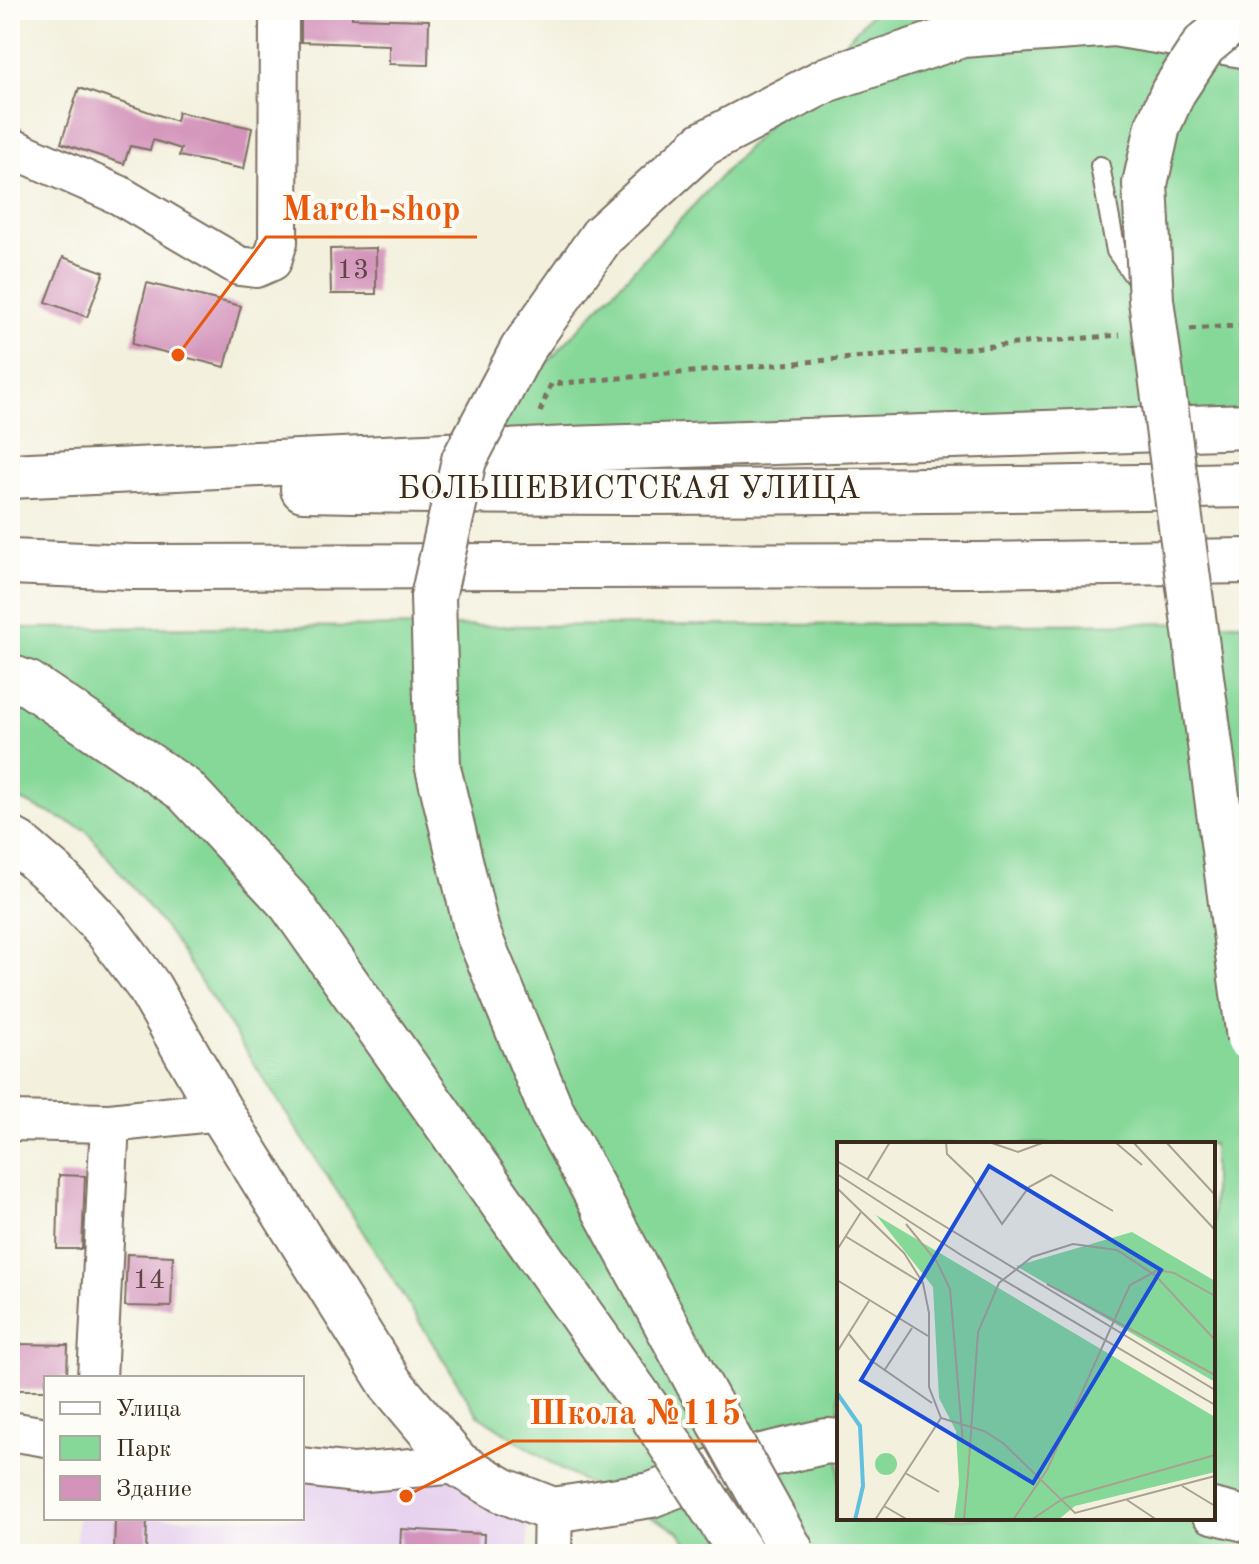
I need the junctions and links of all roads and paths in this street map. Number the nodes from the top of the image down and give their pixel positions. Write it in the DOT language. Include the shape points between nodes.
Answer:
graph roads {
  1 [pos="279,10"];
  2 [pos="1249,10"];
  3 [pos="1249,46"];
  4 [pos="10,147"];
  5 [pos="1100,166"];
  6 [pos="1154,321"];
  7 [pos="1249,325"];
  8 [pos="537,421"];
  9 [pos="1249,426"];
  10 [pos="10,476"];
  11 [pos="10,483"];
  12 [pos="1249,485"];
  13 [pos="1249,561"];
  14 [pos="10,562"];
  15 [pos="10,677"];
  16 [pos="13,843"];
  17 [pos="1248,1017"];
  18 [pos="220,1111"];
  19 [pos="10,1121"];
  20 [pos="110,1123"];
  21 [pos="97,1376"];
  22 [pos="10,1431"];
  23 [pos="44,1437"];
  24 [pos="837,1442"];
  25 [pos="458,1464"];
  26 [pos="304,1467"];
  27 [pos="553,1510"];
  28 [pos="1215,1512"];
  29 [pos="1249,1520"];
  30 [pos="552,1554"];
  31 [pos="742,1554"];
  32 [pos="793,1554"];
  1 -- 4 [label="street" via="278,242 272,261 256,268 239,266 119,195"];
  2 -- 6 [label="main road, bridge" via="1204,45 1158,126 1145,184"];
  3 -- 32 [label="main road, bridge" via="1114,24 962,35 828,79 703,144 602,236 522,350 464,460 433,597 438,768 477,931 552,1112"];
  5 -- 6 [label="lane" via="1116,251"];
  6 -- 7 [label="path"];
  6 -- 8 [label="path" via="551,384"];
  6 -- 17 [label="main road, bridge"];
  9 -- 10 [label="main road" via="569,449"];
  11 -- 12 [label="main road, БОЛЬШЕВИСТСКАЯ УЛИЦА" via="414,491"];
  13 -- 14 [label="main road" via="165,567"];
  15 -- 31 [label="main road, bridge" via="29,684 185,790 291,904 649,1411"];
  16 -- 18 [label="main road" via="55,875 105,928 149,987"];
  18 -- 20 [label="street"];
  18 -- 25 [label="main road" via="391,1384"];
  19 -- 20 [label="street"];
  20 -- 21 [label="street"];
  22 -- 23 [label="street"];
  24 -- 27 [label="main road" via="736,1462 651,1495"];
  25 -- 26 [label="street" via="354,1473"];
  25 -- 27 [label="main road" via="502,1490"];
  27 -- 30 [label="street"];
  28 -- 29 [label="main road"];
}
